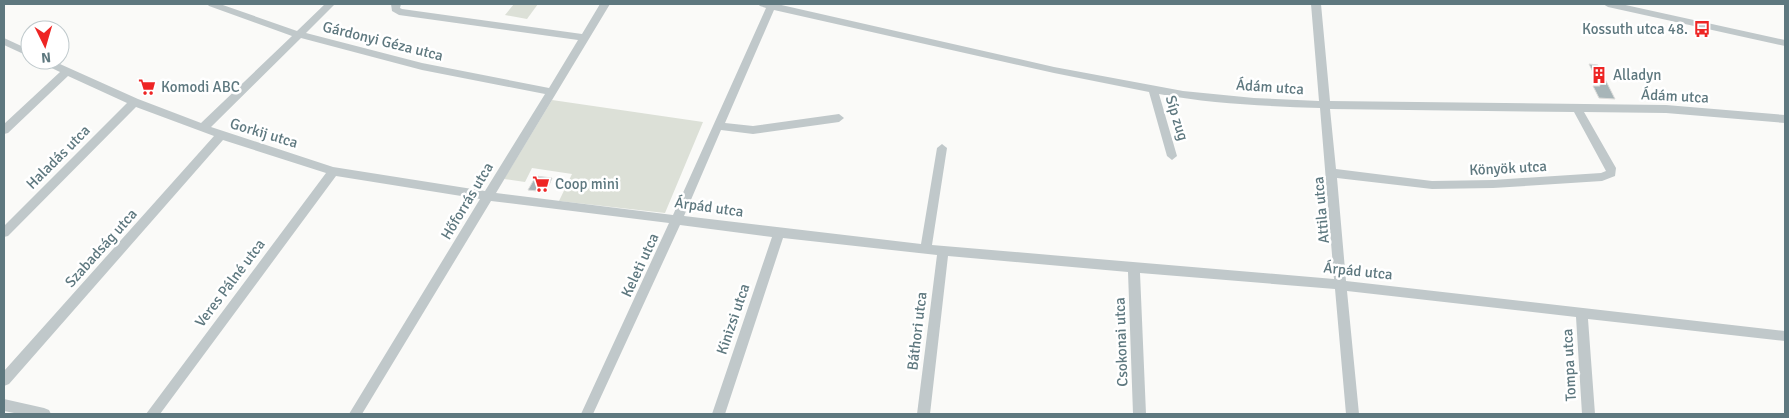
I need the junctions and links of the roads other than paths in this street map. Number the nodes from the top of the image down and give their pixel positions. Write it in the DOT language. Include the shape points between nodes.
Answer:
graph roads {
  1 [pos="212,4"];
  2 [pos="330,4"];
  3 [pos="396,4"];
  4 [pos="605,4"];
  5 [pos="768,4"];
  6 [pos="1316,4"];
  7 [pos="1608,4"];
  8 [pos="1651,4"];
  9 [pos="1656,13"];
  10 [pos="300,35"];
  11 [pos="584,38"];
  12 [pos="1785,41"];
  13 [pos="4,43"];
  14 [pos="20,50"];
  15 [pos="62,70"];
  16 [pos="66,72"];
  17 [pos="1154,89"];
  18 [pos="551,92"];
  19 [pos="134,102"];
  20 [pos="1324,105"];
  21 [pos="1577,108"];
  22 [pos="839,118"];
  23 [pos="1785,119"];
  24 [pos="717,126"];
  25 [pos="203,128"];
  26 [pos="4,130"];
  27 [pos="220,136"];
  28 [pos="942,148"];
  29 [pos="1172,156"];
  30 [pos="333,171"];
  31 [pos="1333,173"];
  32 [pos="488,196"];
  33 [pos="677,219"];
  34 [pos="4,233"];
  35 [pos="780,233"];
  36 [pos="926,249"];
  37 [pos="943,251"];
  38 [pos="1134,268"];
  39 [pos="1342,285"];
  40 [pos="1582,314"];
  41 [pos="1785,336"];
  42 [pos="4,380"];
  43 [pos="4,405"];
  44 [pos="44,414"];
  45 [pos="152,414"];
  46 [pos="355,414"];
  47 [pos="587,414"];
  48 [pos="718,414"];
  49 [pos="923,414"];
  50 [pos="1140,414"];
  51 [pos="1352,414"];
  52 [pos="1588,414"];
  1 -- 10 [label="street, Gárdonyi Géza utca"];
  2 -- 10 [label="street"];
  3 -- 11 [label="street" via="395,9 399,12"];
  4 -- 11 [label="street, Hőforrás utca"];
  5 -- 17 [label="street, Ádám utca" via="1054,70"];
  5 -- 24 [label="street, Keleti utca"];
  6 -- 20 [label="street, Attila utca"];
  7 -- 9 [label="street"];
  8 -- 9 [label="street"];
  9 -- 12 [label="street"];
  10 -- 18 [label="street, Gárdonyi Géza utca" via="429,69"];
  10 -- 25 [label="street"];
  11 -- 18 [label="street, Hőforrás utca"];
  13 -- 14 [label="street"];
  15 -- 16 [label="street, Gorkij utca"];
  16 -- 19 [label="street, Gorkij utca"];
  16 -- 26 [label="street"];
  17 -- 20 [label="street, Ádám utca" via="1254,102"];
  17 -- 29 [label="street, Síp zug"];
  18 -- 32 [label="street, Hőforrás utca"];
  19 -- 25 [label="street, Gorkij utca"];
  19 -- 34 [label="street, Haladás utca"];
  20 -- 21 [label="street, Ádám utca"];
  20 -- 31 [label="street, Attila utca"];
  21 -- 23 [label="street, Ádám utca" via="1666,109"];
  21 -- 31 [label="street, Könyök utca" via="1611,168 1611,174 1602,178 1432,185"];
  22 -- 24 [label="street" via="753,130"];
  24 -- 33 [label="street, Keleti utca"];
  25 -- 27 [label="street, Gorkij utca"];
  27 -- 30 [label="street, Gorkij utca"];
  27 -- 42 [label="street, Szabadság utca"];
  28 -- 36 [label="street"];
  30 -- 32 [label="street, Gorkij utca"];
  30 -- 45 [label="street, Veres Pálné utca"];
  31 -- 39 [label="street, Attila utca"];
  32 -- 33 [label="street, Árpád utca"];
  32 -- 46 [label="street, Hőforrás utca"];
  33 -- 35 [label="street, Árpád utca"];
  33 -- 47 [label="street, Keleti utca"];
  35 -- 36 [label="street, Árpád utca"];
  35 -- 48 [label="street, Kinizsi utca"];
  36 -- 37 [label="street, Árpád utca"];
  37 -- 38 [label="street, Árpád utca"];
  37 -- 49 [label="street, Báthori utca"];
  38 -- 39 [label="street, Árpád utca"];
  38 -- 50 [label="street, Csokonai utca"];
  39 -- 40 [label="street, Árpád utca"];
  39 -- 51 [label="street, Attila utca"];
  40 -- 41 [label="street, Árpád utca"];
  40 -- 52 [label="street, Tompa utca"];
  43 -- 44 [label="street"];
}
